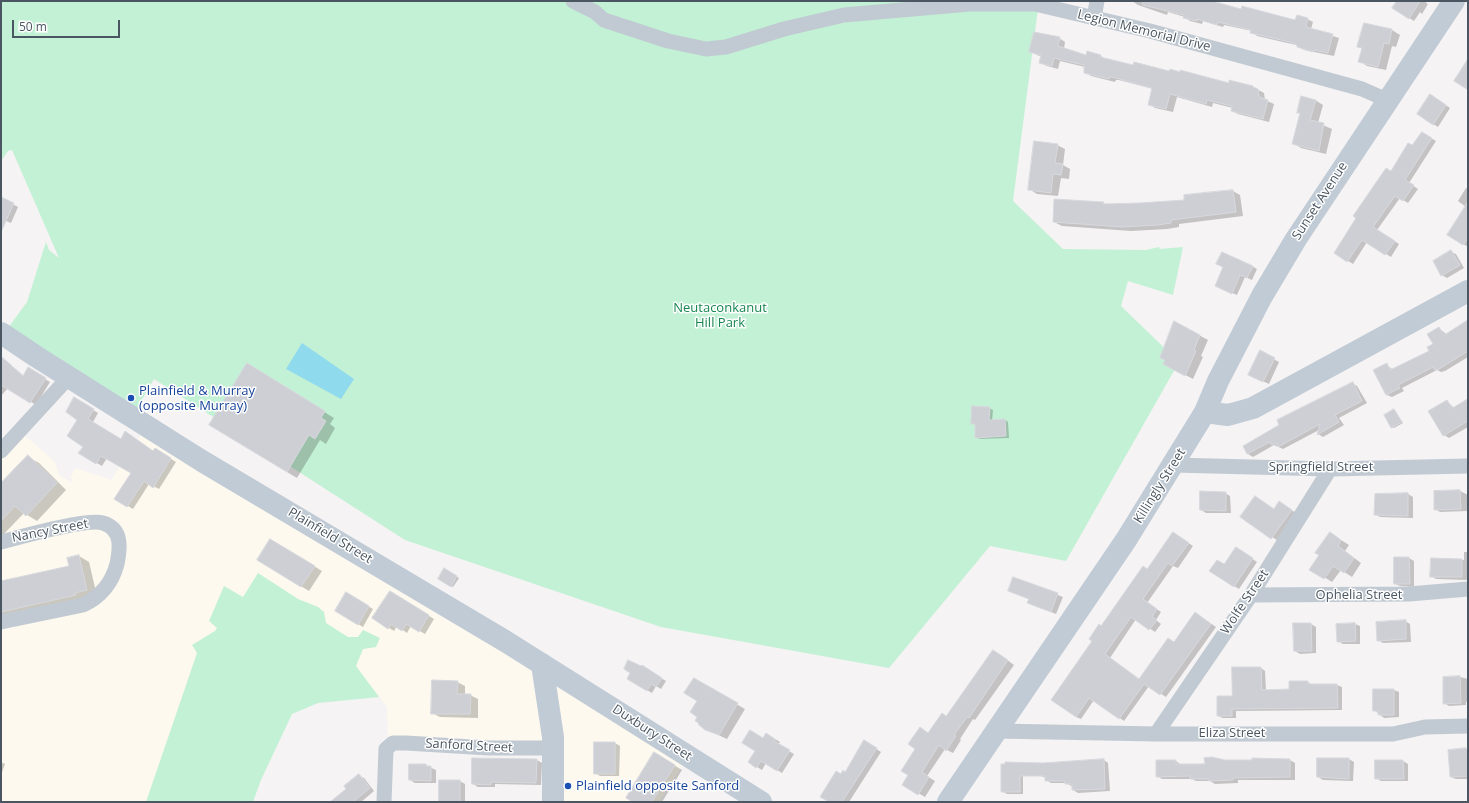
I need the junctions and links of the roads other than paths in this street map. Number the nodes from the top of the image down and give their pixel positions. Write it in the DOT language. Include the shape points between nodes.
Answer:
graph roads {
  1 [pos="573,1"];
  2 [pos="1097,1"];
  3 [pos="1454,1"];
  4 [pos="1094,18"];
  5 [pos="1387,100"];
  6 [pos="1468,292"];
  7 [pos="1,333"];
  8 [pos="70,377"];
  9 [pos="1205,412"];
  10 [pos="1,451"];
  11 [pos="1173,465"];
  12 [pos="1468,466"];
  13 [pos="1330,469"];
  14 [pos="1,542"];
  15 [pos="1468,589"];
  16 [pos="1251,595"];
  17 [pos="1,622"];
  18 [pos="542,664"];
  19 [pos="1468,726"];
  20 [pos="996,731"];
  21 [pos="1156,734"];
  22 [pos="554,748"];
  23 [pos="384,802"];
  24 [pos="553,802"];
  25 [pos="762,802"];
  26 [pos="948,802"];
  1 -- 4 [label="street, Legion Memorial Drive" via="595,12 604,20 668,41 706,49 726,48 823,18 875,11 970,4 1035,4"];
  2 -- 4 [label="street"];
  3 -- 5 [label="main road, Sunset Avenue"];
  4 -- 5 [label="street, Legion Memorial Drive" via="1362,89"];
  5 -- 9 [label="main road, Sunset Avenue" via="1262,296 1218,381"];
  6 -- 9 [label="main road" via="1253,408 1228,414"];
  7 -- 8 [label="main road, Plainfield Street"];
  8 -- 10 [label="street"];
  8 -- 18 [label="main road, Plainfield Street" via="202,461"];
  9 -- 11 [label="main road, Killingly Street"];
  11 -- 13 [label="street, Springfield Street"];
  11 -- 20 [label="main road, Killingly Street" via="1126,540"];
  12 -- 13 [label="street, Springfield Street"];
  13 -- 16 [label="street, Wolfe Street"];
  14 -- 17 [label="street, Nancy Street" via="86,523 102,522 117,535 120,548 111,580 90,602"];
  15 -- 16 [label="street, Ophelia Street" via="1409,594"];
  16 -- 21 [label="street, Wolfe Street"];
  18 -- 22 [label="main road"];
  18 -- 25 [label="main road, Duxbury Street"];
  19 -- 21 [label="street, Eliza Street" via="1425,728 1393,734"];
  20 -- 21 [label="street, Eliza Street"];
  20 -- 26 [label="main road, Killingly Street"];
  22 -- 23 [label="street, Sanford Street" via="393,743 386,749"];
  22 -- 24 [label="main road"];
}
